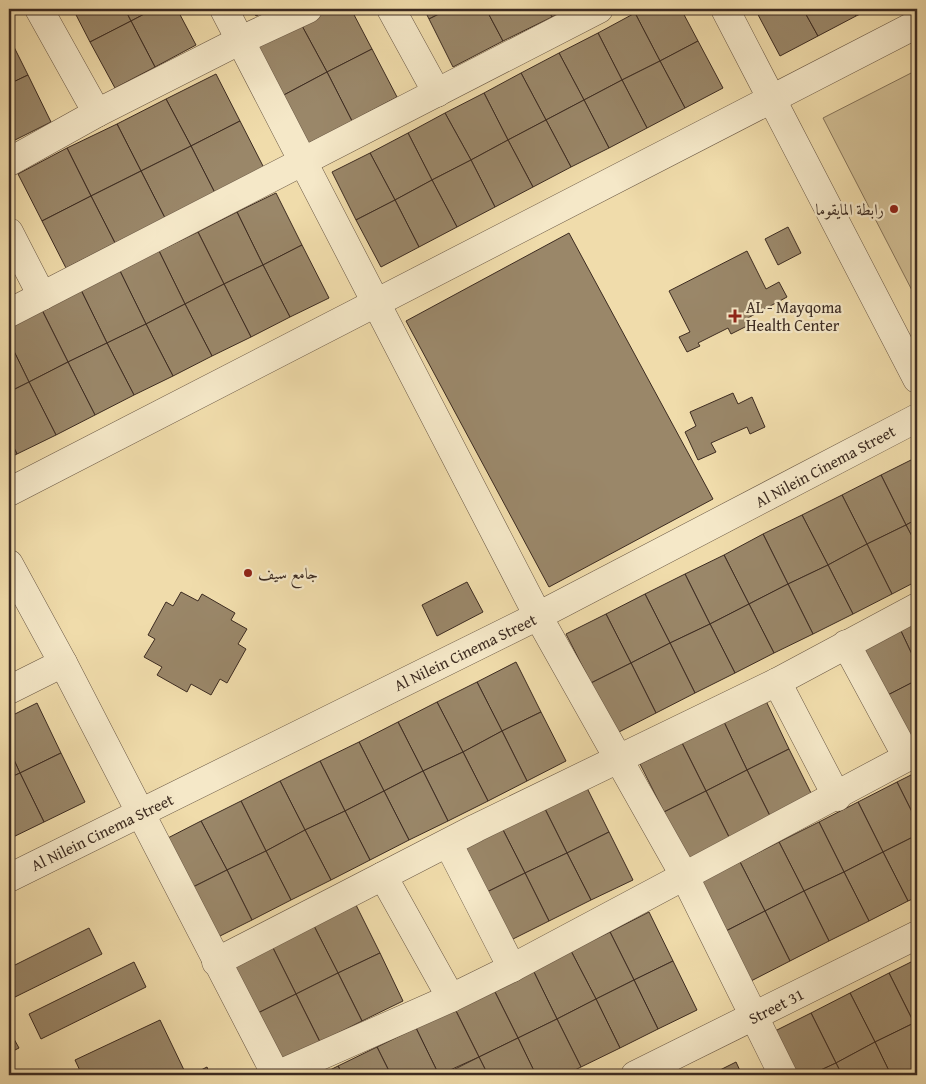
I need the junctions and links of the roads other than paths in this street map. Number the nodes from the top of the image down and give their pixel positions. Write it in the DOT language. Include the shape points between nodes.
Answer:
graph roads {
  1 [pos="40,9"];
  2 [pos="224,9"];
  3 [pos="308,9"];
  4 [pos="391,9"];
  5 [pos="599,9"];
  6 [pos="725,9"];
  7 [pos="917,24"];
  8 [pos="241,40"];
  9 [pos="437,93"];
  10 [pos="772,99"];
  11 [pos="97,113"];
  12 [pos="9,162"];
  13 [pos="304,162"];
  14 [pos="9,232"];
  15 [pos="42,296"];
  16 [pos="377,303"];
  17 [pos="9,313"];
  18 [pos="917,379"];
  19 [pos="917,418"];
  20 [pos="9,492"];
  21 [pos="9,564"];
  22 [pos="917,606"];
  23 [pos="538,616"];
  24 [pos="846,644"];
  25 [pos="63,663"];
  26 [pos="777,682"];
  27 [pos="9,690"];
  28 [pos="912,754"];
  29 [pos="620,758"];
  30 [pos="837,796"];
  31 [pos="141,814"];
  32 [pos="448,843"];
  33 [pos="383,876"];
  34 [pos="685,877"];
  35 [pos="9,878"];
  36 [pos="917,935"];
  37 [pos="216,962"];
  38 [pos="512,968"];
  39 [pos="452,998"];
  40 [pos="756,1017"];
  41 [pos="276,1075"];
  42 [pos="634,1075"];
  43 [pos="783,1075"];
  1 -- 11 [label="street"];
  2 -- 8 [label="street"];
  3 -- 8 [label="street"];
  4 -- 9 [label="street"];
  5 -- 9 [label="street"];
  6 -- 10 [label="street"];
  7 -- 10 [label="street"];
  8 -- 11 [label="street"];
  8 -- 13 [label="street"];
  9 -- 13 [label="street"];
  10 -- 16 [label="street"];
  10 -- 18 [label="street"];
  11 -- 12 [label="street"];
  13 -- 15 [label="street"];
  13 -- 16 [label="street"];
  14 -- 15 [label="street"];
  15 -- 17 [label="street"];
  16 -- 20 [label="street"];
  16 -- 23 [label="street"];
  19 -- 23 [label="street, Al Nilein Cinema Street"];
  21 -- 25 [label="street"];
  22 -- 24 [label="street"];
  23 -- 29 [label="street"];
  23 -- 31 [label="street, Al Nilein Cinema Street"];
  24 -- 26 [label="street"];
  24 -- 28 [label="street"];
  25 -- 27 [label="street"];
  25 -- 31 [label="street"];
  26 -- 29 [label="street"];
  26 -- 30 [label="street"];
  28 -- 30 [label="street"];
  29 -- 32 [label="street"];
  29 -- 34 [label="street"];
  30 -- 34 [label="street"];
  31 -- 35 [label="street, Al Nilein Cinema Street"];
  31 -- 37 [label="street"];
  32 -- 33 [label="street"];
  32 -- 38 [label="street"];
  33 -- 37 [label="street"];
  33 -- 39 [label="street"];
  34 -- 38 [label="street"];
  34 -- 40 [label="street"];
  36 -- 40 [label="street, Street 31"];
  37 -- 41 [label="street"];
  38 -- 39 [label="street"];
  39 -- 41 [label="street"];
  40 -- 42 [label="street, Street 31"];
  40 -- 43 [label="street"];
}
